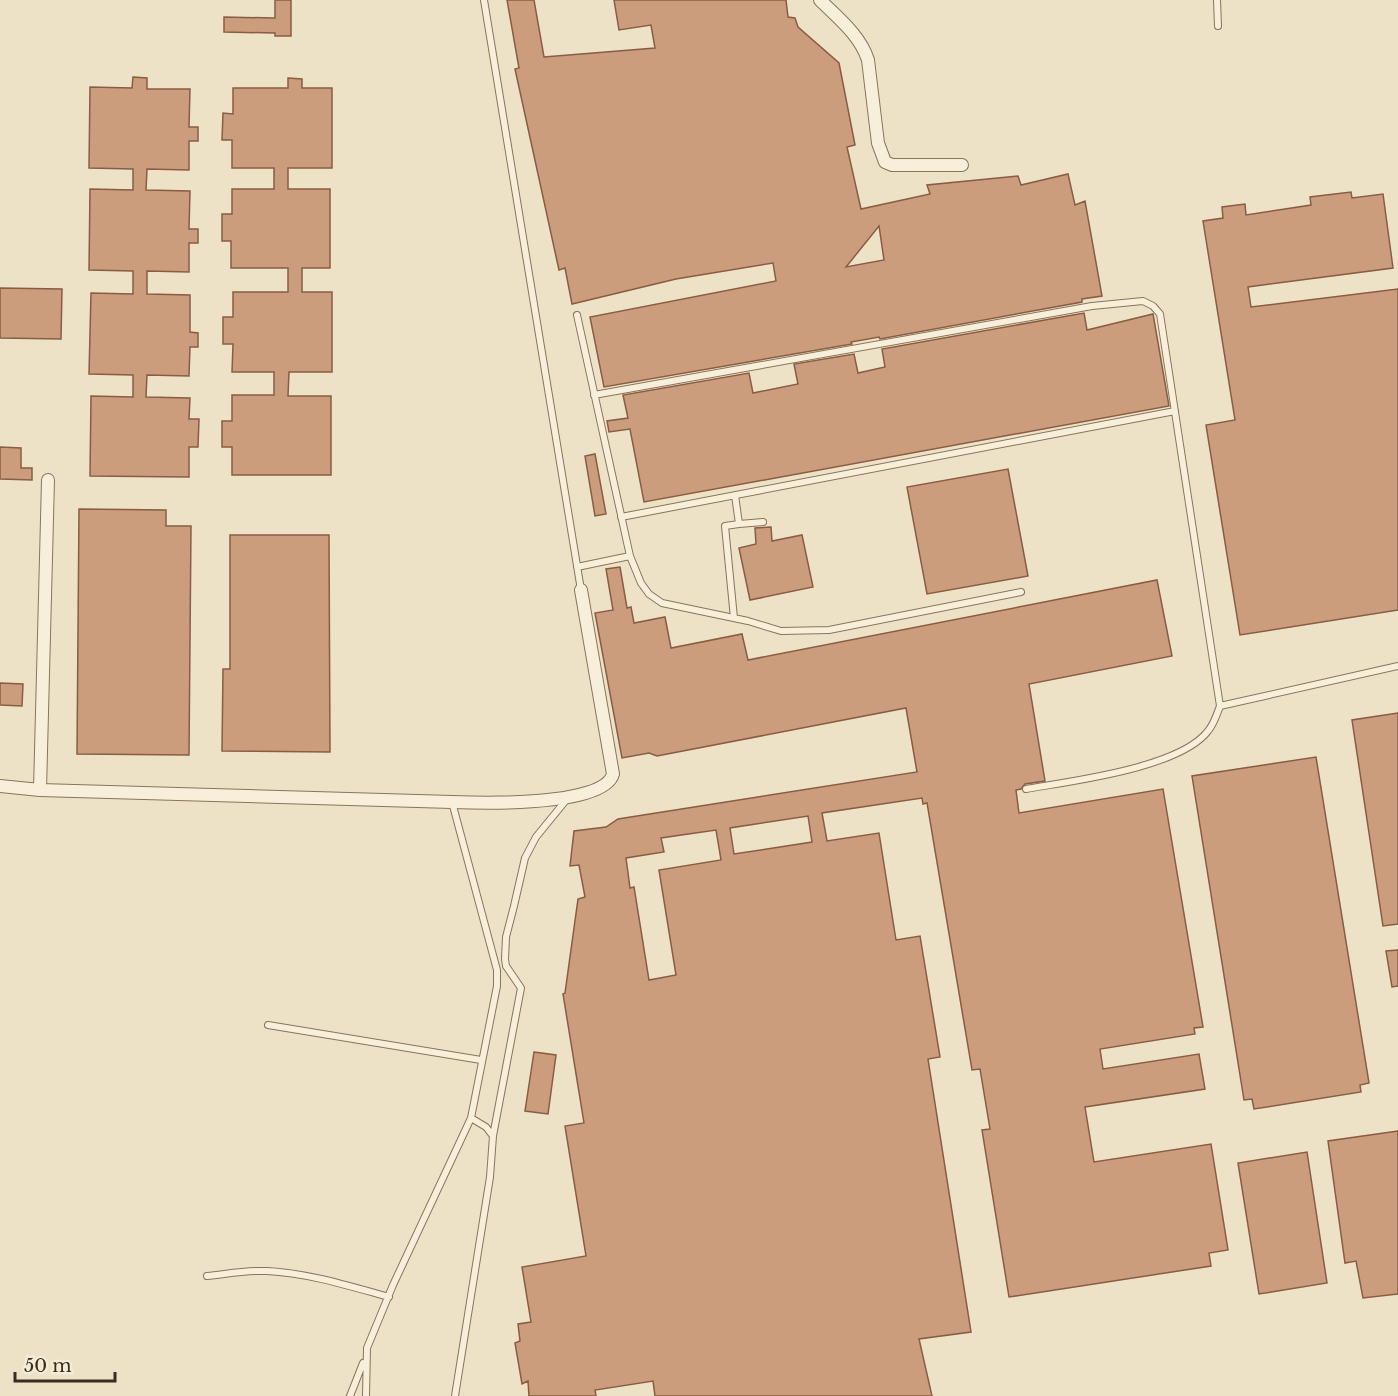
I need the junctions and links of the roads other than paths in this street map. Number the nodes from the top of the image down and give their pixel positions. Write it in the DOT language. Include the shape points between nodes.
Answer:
graph roads {
  1 [pos="484,0"];
  2 [pos="820,0"];
  3 [pos="1217,0"];
  4 [pos="1218,26"];
  5 [pos="962,165"];
  6 [pos="577,315"];
  7 [pos="594,395"];
  8 [pos="1175,411"];
  9 [pos="48,480"];
  10 [pos="735,495"];
  11 [pos="621,517"];
  12 [pos="763,522"];
  13 [pos="739,524"];
  14 [pos="630,556"];
  15 [pos="577,567"];
  16 [pos="581,590"];
  17 [pos="1021,592"];
  18 [pos="734,618"];
  19 [pos="1398,666"];
  20 [pos="1220,706"];
  21 [pos="0,786"];
  22 [pos="1026,789"];
  23 [pos="40,790"];
  24 [pos="568,799"];
  25 [pos="452,802"];
  26 [pos="268,1025"];
  27 [pos="481,1060"];
  28 [pos="471,1118"];
  29 [pos="493,1136"];
  30 [pos="207,1275"];
  31 [pos="389,1297"];
  32 [pos="366,1357"];
  33 [pos="350,1396"];
  34 [pos="366,1396"];
  35 [pos="455,1396"];
  1 -- 15 [label="lane"];
  2 -- 5 [label="street" via="864,48 878,143 885,162"];
  3 -- 4 [label="lane"];
  6 -- 7 [label="lane"];
  7 -- 8 [label="lane" via="1080,308 1143,301 1161,314"];
  7 -- 11 [label="lane"];
  8 -- 10 [label="lane"];
  8 -- 20 [label="lane"];
  9 -- 23 [label="street"];
  10 -- 11 [label="lane"];
  10 -- 13 [label="lane"];
  11 -- 14 [label="lane"];
  12 -- 13 [label="lane"];
  13 -- 18 [label="lane" via="724,526"];
  14 -- 15 [label="lane"];
  14 -- 18 [label="lane" via="641,584 662,603"];
  15 -- 16 [label="lane"];
  16 -- 24 [label="street" via="613,774 605,786"];
  17 -- 18 [label="lane" via="829,630 781,631"];
  19 -- 20 [label="lane"];
  20 -- 22 [label="lane" via="1208,731 1184,751 1118,773"];
  21 -- 23 [label="street"];
  23 -- 25 [label="street"];
  24 -- 25 [label="street"];
  24 -- 29 [label="lane" via="536,837 525,858 506,937 506,966 521,988"];
  25 -- 27 [label="lane" via="498,978"];
  26 -- 27 [label="lane"];
  27 -- 28 [label="lane"];
  28 -- 29 [label="lane"];
  28 -- 31 [label="lane"];
  29 -- 35 [label="lane"];
  30 -- 31 [label="lane" via="266,1271"];
  31 -- 32 [label="lane"];
  32 -- 33 [label="lane"];
  32 -- 34 [label="lane"];
}
